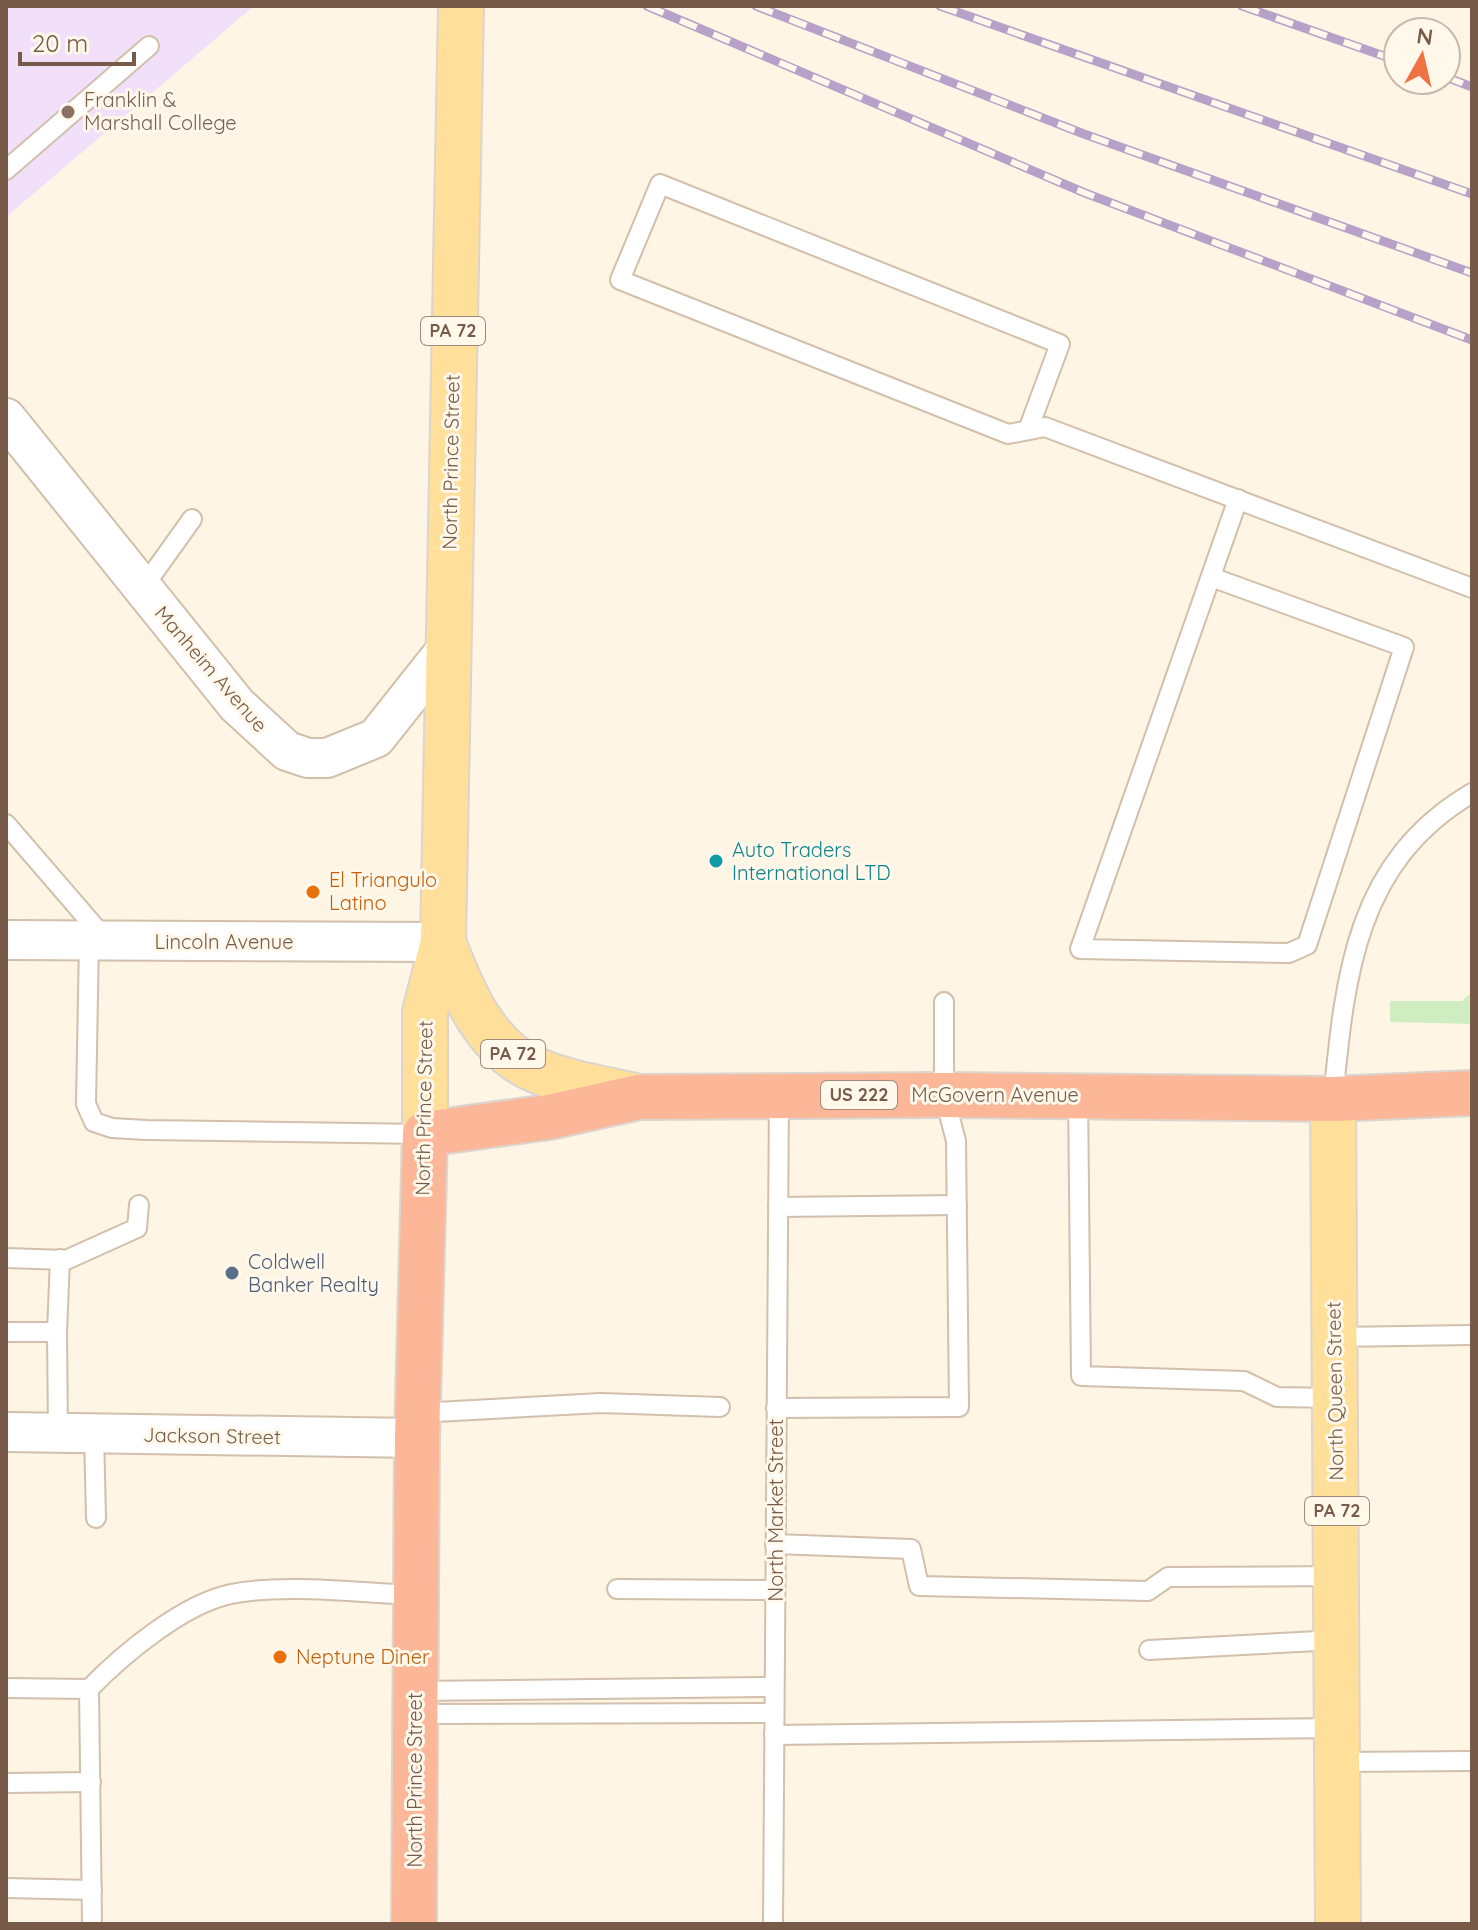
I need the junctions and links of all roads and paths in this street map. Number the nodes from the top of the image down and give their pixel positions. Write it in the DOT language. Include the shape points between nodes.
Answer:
graph roads {
  1 [pos="461,11"];
  2 [pos="149,46"];
  3 [pos="6,170"];
  4 [pos="6,418"];
  5 [pos="1028,430"];
  6 [pos="1238,499"];
  7 [pos="192,519"];
  8 [pos="1211,577"];
  9 [pos="1472,588"];
  10 [pos="142,589"];
  11 [pos="449,646"];
  12 [pos="1472,793"];
  13 [pos="6,824"];
  14 [pos="6,940"];
  15 [pos="98,942"];
  16 [pos="443,942"];
  17 [pos="944,1002"];
  18 [pos="1472,1093"];
  19 [pos="779,1095"];
  20 [pos="944,1095"];
  21 [pos="1078,1095"];
  22 [pos="639,1097"];
  23 [pos="1333,1099"];
  24 [pos="425,1134"];
  25 [pos="139,1205"];
  26 [pos="957,1205"];
  27 [pos="778,1207"];
  28 [pos="6,1258"];
  29 [pos="60,1259"];
  30 [pos="6,1332"];
  31 [pos="57,1332"];
  32 [pos="1472,1335"];
  33 [pos="1334,1337"];
  34 [pos="1335,1398"];
  35 [pos="720,1407"];
  36 [pos="776,1408"];
  37 [pos="418,1426"];
  38 [pos="6,1432"];
  39 [pos="76,1434"];
  40 [pos="96,1518"];
  41 [pos="775,1544"];
  42 [pos="1338,1576"];
  43 [pos="617,1589"];
  44 [pos="775,1590"];
  45 [pos="416,1595"];
  46 [pos="1336,1640"];
  47 [pos="1149,1650"];
  48 [pos="774,1687"];
  49 [pos="6,1688"];
  50 [pos="89,1689"];
  51 [pos="415,1703"];
  52 [pos="774,1713"];
  53 [pos="774,1735"];
  54 [pos="1339,1745"];
  55 [pos="1472,1761"];
  56 [pos="91,1782"];
  57 [pos="6,1783"];
  58 [pos="6,1888"];
  59 [pos="92,1890"];
  60 [pos="92,1924"];
  61 [pos="414,1924"];
  62 [pos="773,1924"];
  63 [pos="1338,1924"];
  1 -- 11 [label="main road, North Prince Street / PA 72"];
  2 -- 3 [label="lane"];
  4 -- 10 [label="street, Manheim Avenue"];
  5 -- 5 [label="lane" via="1008,434 620,280 660,184 1060,344"];
  5 -- 6 [label="lane" via="1045,427"];
  6 -- 8 [label="lane"];
  6 -- 9 [label="lane"];
  7 -- 10 [label="lane"];
  8 -- 8 [label="lane" via="1169,696 1080,949 1289,953 1307,945 1404,647"];
  10 -- 11 [label="street, Manheim Avenue" via="237,705 287,751 308,758 327,758 376,738"];
  11 -- 16 [label="main road, North Prince Street / PA 72"];
  12 -- 23 [label="lane" via="1419,833 1374,895 1344,994"];
  13 -- 15 [label="lane"];
  14 -- 15 [label="street, Lincoln Avenue"];
  15 -- 16 [label="street, Lincoln Avenue"];
  15 -- 24 [label="lane" via="86,1104 94,1122 146,1130"];
  16 -- 22 [label="main road, PA 72" via="464,997 497,1042 535,1070"];
  16 -- 24 [label="main road, North Prince Street / PA 72" via="425,1012"];
  17 -- 20 [label="lane"];
  18 -- 23 [label="highway, McGovern Avenue / US 222"];
  19 -- 20 [label="highway, McGovern Avenue / US 222"];
  19 -- 22 [label="highway, McGovern Avenue / US 222"];
  19 -- 27 [label="lane, North Market Street"];
  20 -- 21 [label="highway, McGovern Avenue / US 222"];
  20 -- 26 [label="lane" via="956,1141"];
  21 -- 23 [label="highway, McGovern Avenue / US 222"];
  21 -- 34 [label="lane" via="1081,1376 1244,1381 1277,1397"];
  22 -- 24 [label="highway, McGovern Avenue / US 222" via="520,1122"];
  23 -- 33 [label="main road, North Queen Street / PA 72"];
  24 -- 37 [label="highway, North Prince Street"];
  25 -- 29 [label="lane" via="137,1228"];
  26 -- 27 [label="lane"];
  26 -- 36 [label="lane" via="959,1407"];
  27 -- 36 [label="lane, North Market Street"];
  28 -- 29 [label="lane"];
  29 -- 31 [label="lane"];
  30 -- 31 [label="lane"];
  31 -- 39 [label="lane"];
  32 -- 33 [label="lane"];
  33 -- 34 [label="main road, North Queen Street / PA 72"];
  34 -- 42 [label="main road, North Queen Street / PA 72"];
  35 -- 37 [label="lane" via="601,1403"];
  36 -- 41 [label="lane, North Market Street"];
  37 -- 39 [label="street, Jackson Street"];
  37 -- 45 [label="highway, North Prince Street"];
  38 -- 39 [label="street, Jackson Street"];
  39 -- 40 [label="lane"];
  41 -- 42 [label="lane" via="911,1549 919,1586 1148,1591 1168,1577"];
  41 -- 44 [label="lane, North Market Street"];
  42 -- 46 [label="main road, North Queen Street / PA 72"];
  43 -- 44 [label="lane"];
  44 -- 48 [label="lane, North Market Street"];
  45 -- 50 [label="lane" via="231,1594 189,1612 125,1654"];
  45 -- 51 [label="highway, North Prince Street"];
  46 -- 47 [label="lane"];
  46 -- 54 [label="main road, North Queen Street / PA 72"];
  48 -- 51 [label="lane"];
  48 -- 52 [label="lane, North Market Street"];
  49 -- 50 [label="lane"];
  50 -- 56 [label="lane"];
  51 -- 52 [label="lane"];
  51 -- 61 [label="highway, North Prince Street"];
  52 -- 53 [label="lane, North Market Street"];
  53 -- 54 [label="lane"];
  53 -- 62 [label="lane, North Market Street"];
  54 -- 55 [label="lane"];
  54 -- 63 [label="main road, North Queen Street / PA 72"];
  56 -- 57 [label="lane"];
  56 -- 59 [label="lane"];
  58 -- 59 [label="lane"];
  59 -- 60 [label="lane"];
}
